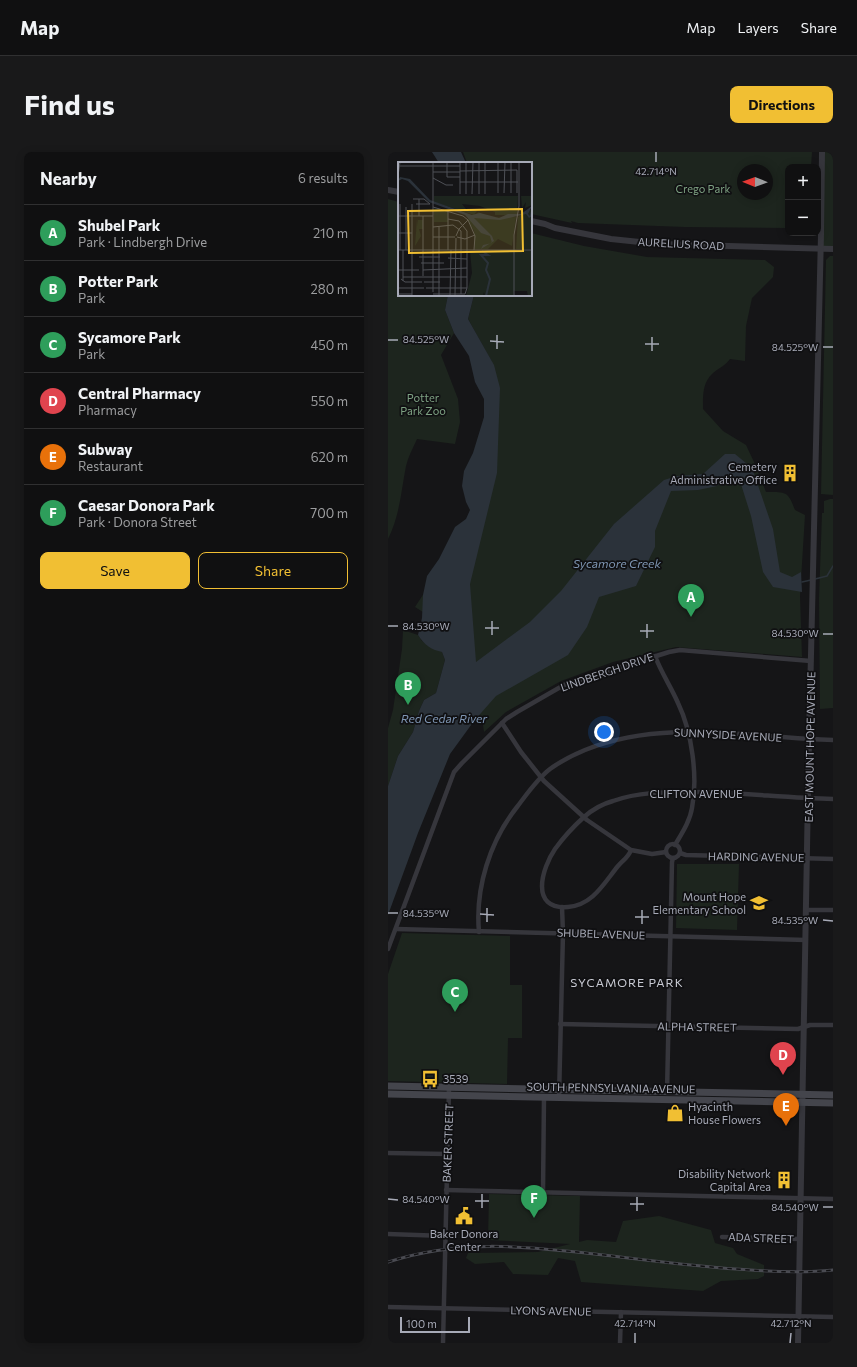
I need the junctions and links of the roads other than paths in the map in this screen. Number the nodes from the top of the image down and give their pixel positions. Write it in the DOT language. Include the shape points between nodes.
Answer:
graph roads {
  1 [pos="822,152"];
  2 [pos="388,190"];
  3 [pos="398,192"];
  4 [pos="532,222"];
  5 [pos="821,249"];
  6 [pos="833,249"];
  7 [pos="655,656"];
  8 [pos="811,661"];
  9 [pos="502,723"];
  10 [pos="688,732"];
  11 [pos="810,739"];
  12 [pos="833,740"];
  13 [pos="540,777"];
  14 [pos="694,792"];
  15 [pos="809,799"];
  16 [pos="833,799"];
  17 [pos="583,818"];
  18 [pos="675,845"];
  19 [pos="631,850"];
  20 [pos="666,852"];
  21 [pos="680,853"];
  22 [pos="673,858"];
  23 [pos="807,858"];
  24 [pos="833,858"];
  25 [pos="562,907"];
  26 [pos="806,910"];
  27 [pos="833,910"];
  28 [pos="396,929"];
  29 [pos="479,932"];
  30 [pos="563,933"];
  31 [pos="670,936"];
  32 [pos="806,940"];
  33 [pos="388,950"];
  34 [pos="560,1024"];
  35 [pos="833,1025"];
  36 [pos="668,1026"];
  37 [pos="804,1027"];
  38 [pos="388,1086"];
  39 [pos="449,1091"];
  40 [pos="388,1094"];
  41 [pos="544,1094"];
  42 [pos="559,1094"];
  43 [pos="833,1095"];
  44 [pos="667,1096"];
  45 [pos="802,1099"];
  46 [pos="833,1103"];
  47 [pos="388,1153"];
  48 [pos="447,1154"];
  49 [pos="446,1190"];
  50 [pos="543,1192"];
  51 [pos="800,1198"];
  52 [pos="833,1199"];
  53 [pos="388,1234"];
  54 [pos="445,1236"];
  55 [pos="722,1237"];
  56 [pos="800,1240"];
  57 [pos="388,1307"];
  58 [pos="444,1308"];
  59 [pos="620,1312"];
  60 [pos="798,1316"];
  61 [pos="833,1317"];
  62 [pos="443,1343"];
  63 [pos="620,1343"];
  64 [pos="798,1343"];
  1 -- 5 [label="street, EAST MOUNT HOPE AVENUE"];
  2 -- 3 [label="street"];
  4 -- 5 [label="street, AURELIUS ROAD" via="611,239 659,244"];
  5 -- 6 [label="street, AURELIUS ROAD"];
  5 -- 8 [label="street, EAST MOUNT HOPE AVENUE"];
  7 -- 8 [label="street, LINDBERGH DRIVE" via="680,650"];
  7 -- 9 [label="street, LINDBERGH DRIVE" via="564,685"];
  7 -- 10 [label="street" via="679,704"];
  8 -- 11 [label="street, EAST MOUNT HOPE AVENUE"];
  9 -- 13 [label="street"];
  9 -- 28 [label="street, LINDBERGH DRIVE" via="454,772"];
  10 -- 11 [label="street, SUNNYSIDE AVENUE"];
  10 -- 13 [label="street, SUNNYSIDE AVENUE" via="614,740 566,759"];
  10 -- 14 [label="street" via="693,756"];
  11 -- 12 [label="street, SUNNYSIDE AVENUE"];
  11 -- 15 [label="street, EAST MOUNT HOPE AVENUE"];
  13 -- 17 [label="street"];
  13 -- 29 [label="street, SUNNYSIDE AVENUE" via="510,816 492,850 482,885"];
  14 -- 15 [label="street, CLIFTON AVENUE"];
  14 -- 17 [label="street, CLIFTON AVENUE" via="660,792 630,796 599,807"];
  14 -- 18 [label="street" via="692,810 686,827"];
  15 -- 16 [label="street, CLIFTON AVENUE"];
  15 -- 23 [label="street, EAST MOUNT HOPE AVENUE"];
  17 -- 19 [label="street"];
  17 -- 25 [label="street, CLIFTON AVENUE" via="556,849 542,882 544,898"];
  18 -- 20 [label="street" via="668,846"];
  18 -- 21 [label="street" via="679,847"];
  19 -- 20 [label="street" via="652,854"];
  19 -- 25 [label="street" via="628,857 594,896 574,906"];
  20 -- 22 [label="street"];
  21 -- 22 [label="street"];
  21 -- 23 [label="street, HARDING AVENUE"];
  22 -- 31 [label="street"];
  23 -- 24 [label="street, HARDING AVENUE"];
  23 -- 26 [label="street, EAST MOUNT HOPE AVENUE"];
  25 -- 30 [label="street"];
  26 -- 27 [label="street"];
  26 -- 32 [label="street, EAST MOUNT HOPE AVENUE"];
  28 -- 29 [label="street, SHUBEL AVENUE"];
  28 -- 33 [label="street, LINDBERGH DRIVE"];
  29 -- 30 [label="street, SHUBEL AVENUE"];
  30 -- 31 [label="street, SHUBEL AVENUE"];
  30 -- 34 [label="street"];
  31 -- 32 [label="street, SHUBEL AVENUE"];
  31 -- 36 [label="street"];
  32 -- 37 [label="street, EAST MOUNT HOPE AVENUE"];
  34 -- 36 [label="street, ALPHA STREET"];
  34 -- 42 [label="street"];
  35 -- 37 [label="street, ALPHA STREET"];
  36 -- 37 [label="street, ALPHA STREET" via="798,1029"];
  36 -- 44 [label="street"];
  37 -- 45 [label="street, EAST MOUNT HOPE AVENUE"];
  38 -- 39 [label="main road, SOUTH PENNSYLVANIA AVENUE"];
  39 -- 40 [label="main road, SOUTH PENNSYLVANIA AVENUE"];
  39 -- 41 [label="main road, SOUTH PENNSYLVANIA AVENUE"];
  39 -- 48 [label="street, BAKER STREET"];
  41 -- 42 [label="main road, SOUTH PENNSYLVANIA AVENUE"];
  41 -- 50 [label="street"];
  42 -- 44 [label="main road, SOUTH PENNSYLVANIA AVENUE"];
  43 -- 45 [label="main road, SOUTH PENNSYLVANIA AVENUE"];
  44 -- 45 [label="main road, SOUTH PENNSYLVANIA AVENUE"];
  45 -- 46 [label="main road, SOUTH PENNSYLVANIA AVENUE"];
  45 -- 51 [label="street, EAST MOUNT HOPE AVENUE"];
  47 -- 48 [label="street"];
  48 -- 49 [label="street, BAKER STREET"];
  49 -- 50 [label="street"];
  49 -- 54 [label="street, BAKER STREET"];
  50 -- 51 [label="street"];
  51 -- 52 [label="street"];
  51 -- 56 [label="street, EAST MOUNT HOPE AVENUE"];
  53 -- 54 [label="street"];
  54 -- 58 [label="street, BAKER STREET"];
  55 -- 56 [label="street, ADA STREET"];
  56 -- 60 [label="street, EAST MOUNT HOPE AVENUE"];
  57 -- 58 [label="street, LYONS AVENUE"];
  58 -- 59 [label="street, LYONS AVENUE"];
  58 -- 62 [label="street, BAKER STREET"];
  59 -- 60 [label="street, LYONS AVENUE"];
  59 -- 63 [label="street"];
  60 -- 61 [label="street, LYONS AVENUE"];
  60 -- 64 [label="street, EAST MOUNT HOPE AVENUE"];
}
